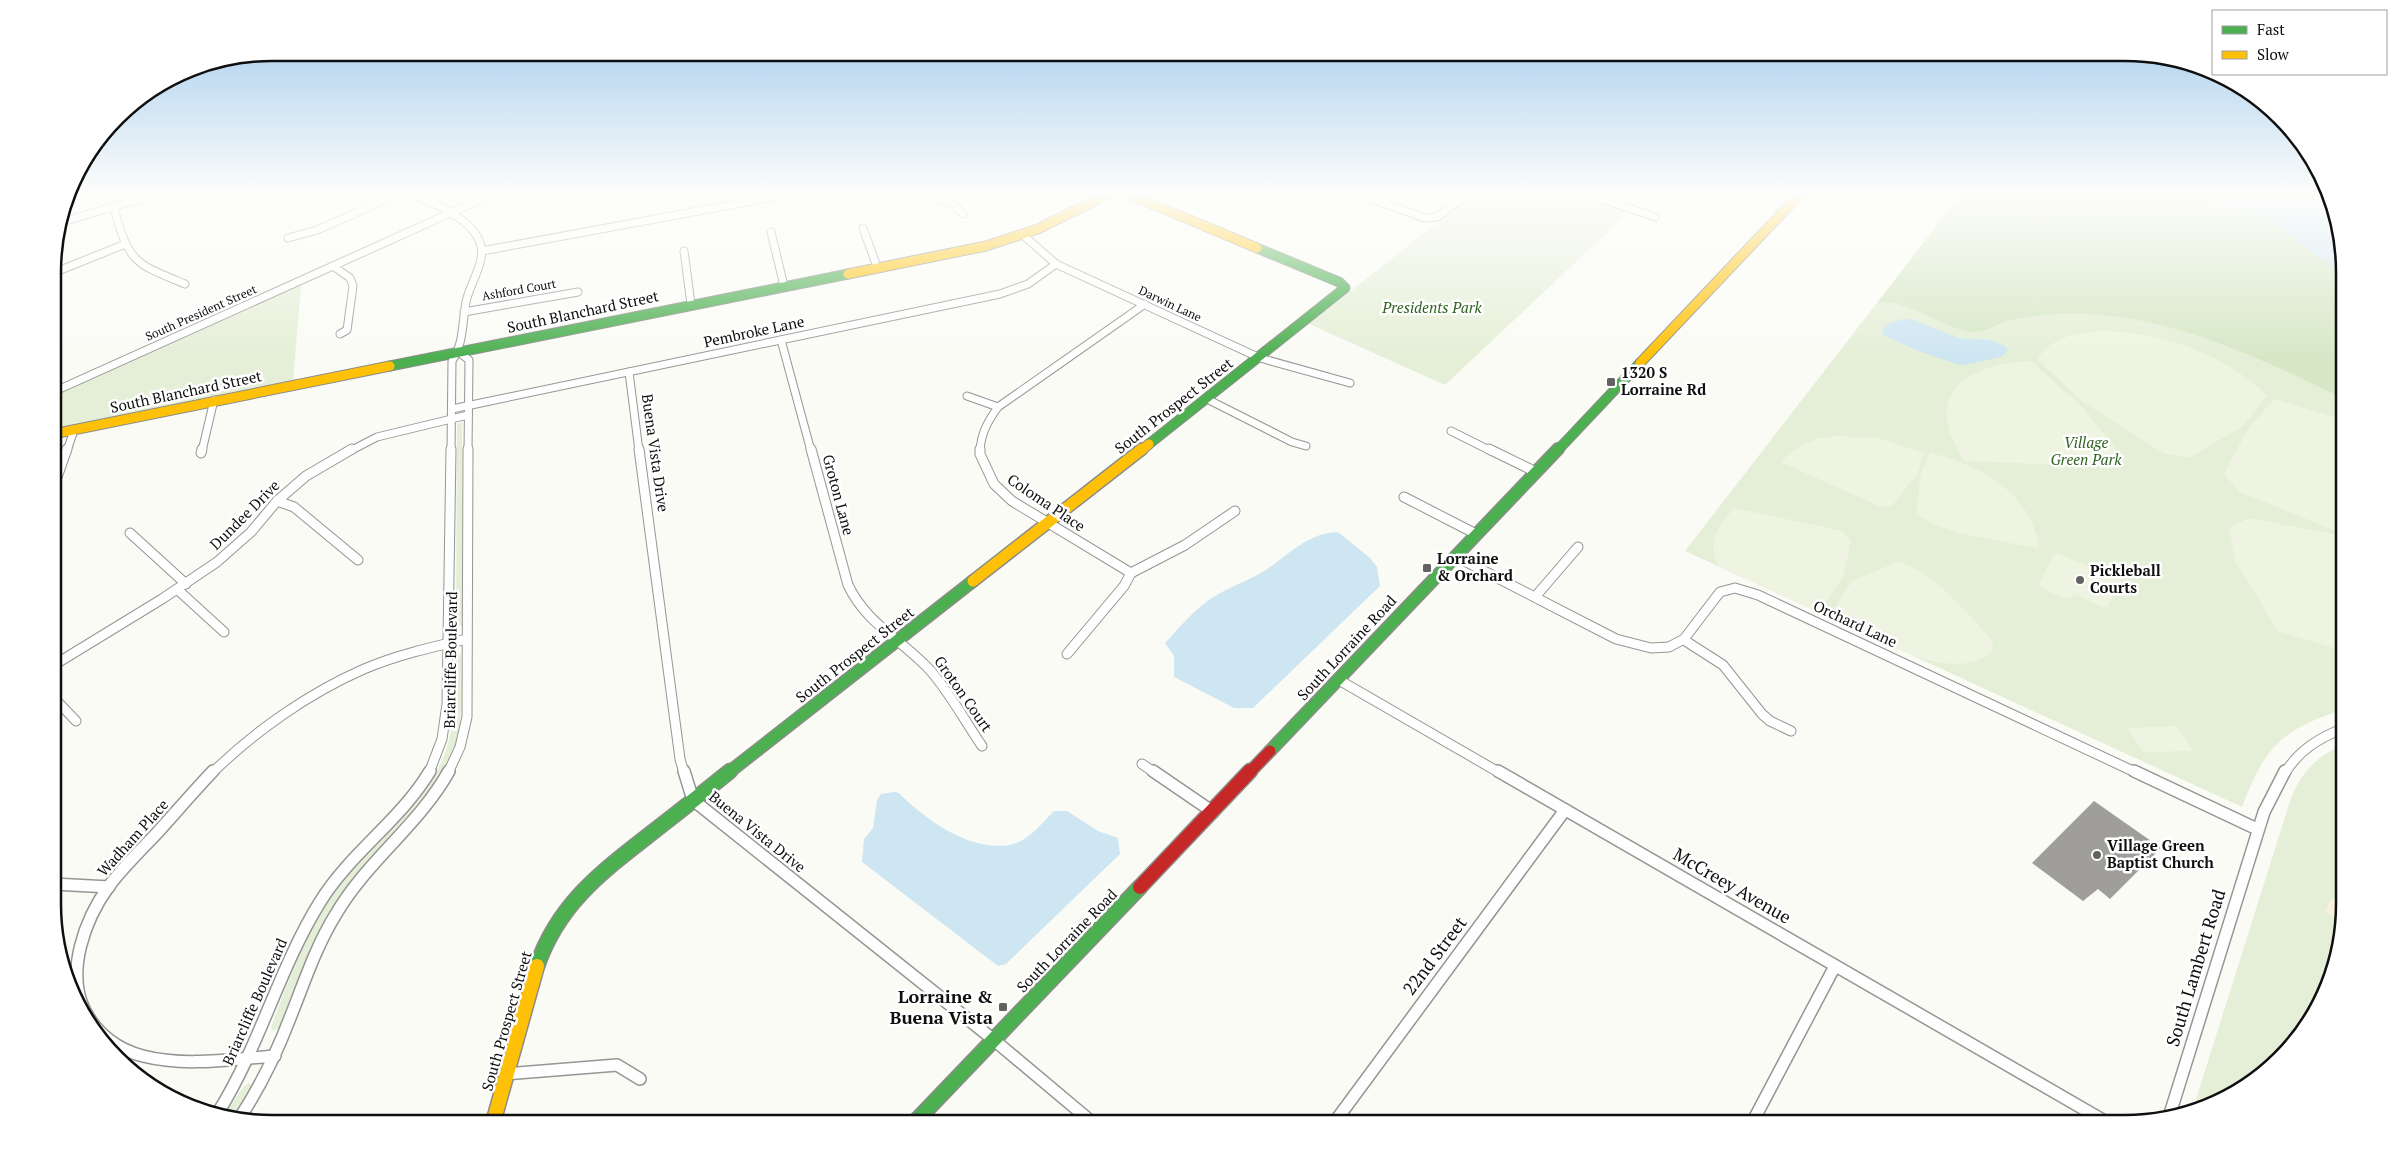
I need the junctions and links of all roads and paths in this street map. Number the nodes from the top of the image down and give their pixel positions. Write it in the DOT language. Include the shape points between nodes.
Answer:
graph roads {
  1 [pos="116,248"];
  2 [pos="125,248"];
  3 [pos="374,248"];
  4 [pos="481,248"];
  5 [pos="499,248"];
  6 [pos="775,248"];
  7 [pos="870,248"];
  8 [pos="976,248"];
  9 [pos="1038,248"];
  10 [pos="1257,248"];
  11 [pos="1748,248"];
  12 [pos="482,251"];
  13 [pos="684,251"];
  14 [pos="1056,264"];
  15 [pos="334,266"];
  16 [pos="877,267"];
  17 [pos="61,270"];
  18 [pos="185,284"];
  19 [pos="784,286"];
  20 [pos="578,292"];
  21 [pos="691,304"];
  22 [pos="1145,304"];
  23 [pos="464,312"];
  24 [pos="340,334"];
  25 [pos="781,340"];
  26 [pos="460,353"];
  27 [pos="1260,358"];
  28 [pos="629,372"];
  29 [pos="1350,383"];
  30 [pos="61,388"];
  31 [pos="967,396"];
  32 [pos="1207,399"];
  33 [pos="214,400"];
  34 [pos="998,407"];
  35 [pos="468,410"];
  36 [pos="452,414"];
  37 [pos="74,430"];
  38 [pos="1452,431"];
  39 [pos="61,432"];
  40 [pos="1306,446"];
  41 [pos="201,453"];
  42 [pos="61,466"];
  43 [pos="1536,472"];
  44 [pos="1404,497"];
  45 [pos="277,501"];
  46 [pos="1235,511"];
  47 [pos="1048,523"];
  48 [pos="130,533"];
  49 [pos="1476,534"];
  50 [pos="1578,547"];
  51 [pos="1455,556"];
  52 [pos="358,560"];
  53 [pos="1131,573"];
  54 [pos="186,584"];
  55 [pos="178,590"];
  56 [pos="1535,597"];
  57 [pos="224,632"];
  58 [pos="467,638"];
  59 [pos="1684,640"];
  60 [pos="895,642"];
  61 [pos="448,643"];
  62 [pos="1068,654"];
  63 [pos="61,661"];
  64 [pos="1339,680"];
  65 [pos="61,705"];
  66 [pos="76,721"];
  67 [pos="1791,731"];
  68 [pos="2336,731"];
  69 [pos="982,746"];
  70 [pos="1142,764"];
  71 [pos="693,800"];
  72 [pos="1565,810"];
  73 [pos="1213,812"];
  74 [pos="2257,829"];
  75 [pos="61,884"];
  76 [pos="109,887"];
  77 [pos="1835,966"];
  78 [pos="79,989"];
  79 [pos="994,1040"];
  80 [pos="114,1043"];
  81 [pos="275,1056"];
  82 [pos="249,1057"];
  83 [pos="506,1074"];
  84 [pos="640,1078"];
  85 [pos="220,1109"];
  86 [pos="2170,1110"];
  87 [pos="243,1113"];
  88 [pos="496,1115"];
  89 [pos="922,1115"];
  90 [pos="1083,1115"];
  91 [pos="1340,1115"];
  92 [pos="1756,1115"];
  93 [pos="2094,1115"];
  1 -- 17 [label="street"];
  2 -- 18 [label="street" via="140,264"];
  3 -- 15 [label="street, South President Street"];
  4 -- 12 [label="street"];
  5 -- 12 [label="street"];
  6 -- 19 [label="street"];
  7 -- 16 [label="street"];
  8 -- 16 [label="street, South Blanchard Street"];
  9 -- 14 [label="street, Darwin Lane"];
  10 -- 27 [label="street, South Prospect Street" via="1339,282 1345,288"];
  11 -- 43 [label="street, South Lorraine Road"];
  12 -- 23 [label="street, Briarcliffe Boulevard"];
  13 -- 21 [label="street"];
  14 -- 22 [label="street, Darwin Lane"];
  14 -- 25 [label="street, Pembroke Lane" via="1028,284 1011,291"];
  15 -- 24 [label="street" via="350,278 353,286 346,330"];
  15 -- 30 [label="street, South President Street"];
  16 -- 19 [label="street, South Blanchard Street"];
  19 -- 21 [label="street, South Blanchard Street"];
  20 -- 23 [label="street, Ashford Court"];
  21 -- 26 [label="street, South Blanchard Street"];
  22 -- 27 [label="street, Darwin Lane"];
  22 -- 34 [label="street, Coloma Place"];
  23 -- 26 [label="street, Briarcliffe Boulevard"];
  25 -- 28 [label="street, Pembroke Lane"];
  25 -- 60 [label="street, Groton Lane" via="848,585 862,612"];
  26 -- 33 [label="street, South Blanchard Street"];
  26 -- 35 [label="street, Briarcliffe Boulevard" via="469,360"];
  26 -- 36 [label="street, Briarcliffe Boulevard" via="452,361"];
  27 -- 29 [label="street" via="1280,367 1323,373"];
  27 -- 32 [label="street, South Prospect Street"];
  28 -- 35 [label="street, Pembroke Lane"];
  28 -- 71 [label="street, Buena Vista Drive" via="680,759"];
  31 -- 34 [label="street"];
  32 -- 40 [label="street"];
  32 -- 47 [label="street, South Prospect Street"];
  33 -- 37 [label="street, South Blanchard Street"];
  33 -- 41 [label="street"];
  34 -- 47 [label="street, Coloma Place" via="981,438 980,454 984,468 1006,496"];
  35 -- 36 [label="street, Dundee Drive"];
  35 -- 58 [label="street, Briarcliffe Boulevard"];
  36 -- 45 [label="street, Dundee Drive" via="367,441 318,468"];
  36 -- 61 [label="street, Briarcliffe Boulevard"];
  37 -- 39 [label="street, South Blanchard Street"];
  37 -- 42 [label="street"];
  38 -- 43 [label="street"];
  43 -- 49 [label="street, South Lorraine Road"];
  44 -- 49 [label="street"];
  45 -- 52 [label="street" via="294,508"];
  45 -- 54 [label="street, Dundee Drive" via="242,542"];
  46 -- 53 [label="street"];
  47 -- 53 [label="street, Coloma Place"];
  47 -- 60 [label="street, South Prospect Street"];
  48 -- 54 [label="street"];
  49 -- 51 [label="street, South Lorraine Road"];
  50 -- 56 [label="street"];
  51 -- 56 [label="street"];
  51 -- 64 [label="street, South Lorraine Road"];
  53 -- 62 [label="street"];
  54 -- 55 [label="street, Dundee Drive"];
  55 -- 57 [label="street"];
  55 -- 63 [label="street, Dundee Drive"];
  56 -- 59 [label="street" via="1624,642 1661,648"];
  58 -- 61 [label="street, Wadham Place"];
  58 -- 81 [label="street, Briarcliffe Boulevard" via="467,717 465,733 453,765 426,808 360,879 332,919"];
  59 -- 67 [label="street" via="1713,656 1762,714"];
  59 -- 74 [label="street, Orchard Lane" via="1720,592 1735,588 1758,595"];
  60 -- 69 [label="street, Groton Court" via="929,669"];
  60 -- 71 [label="street, South Prospect Street"];
  61 -- 76 [label="street, Wadham Place" via="352,673 258,733 205,780"];
  61 -- 82 [label="street, Briarcliffe Boulevard" via="446,722 443,741 429,777 322,898 298,942"];
  64 -- 72 [label="street, McCreey Avenue"];
  64 -- 73 [label="street, South Lorraine Road"];
  65 -- 66 [label="street"];
  68 -- 74 [label="street, South Lambert Road" via="2320,737 2301,751 2285,771"];
  70 -- 73 [label="street"];
  71 -- 79 [label="street, Buena Vista Drive"];
  71 -- 83 [label="street, South Prospect Street" via="595,877 564,910 541,951"];
  72 -- 77 [label="street, McCreey Avenue"];
  72 -- 91 [label="street, 22nd Street"];
  73 -- 79 [label="street, South Lorraine Road"];
  74 -- 86 [label="street, South Lambert Road"];
  75 -- 76 [label="street"];
  76 -- 78 [label="street, Wadham Place" via="97,904 84,938 78,967"];
  77 -- 92 [label="street"];
  77 -- 93 [label="street, McCreey Avenue"];
  79 -- 89 [label="street, South Lorraine Road"];
  79 -- 90 [label="street, Buena Vista Drive"];
  80 -- 82 [label="street, Wadham Place" via="144,1057 169,1061"];
  81 -- 82 [label="street, Wadham Place"];
  81 -- 87 [label="street, Briarcliffe Boulevard"];
  82 -- 85 [label="street, Briarcliffe Boulevard"];
  83 -- 84 [label="street" via="617,1065"];
  83 -- 88 [label="street, South Prospect Street"];
}
